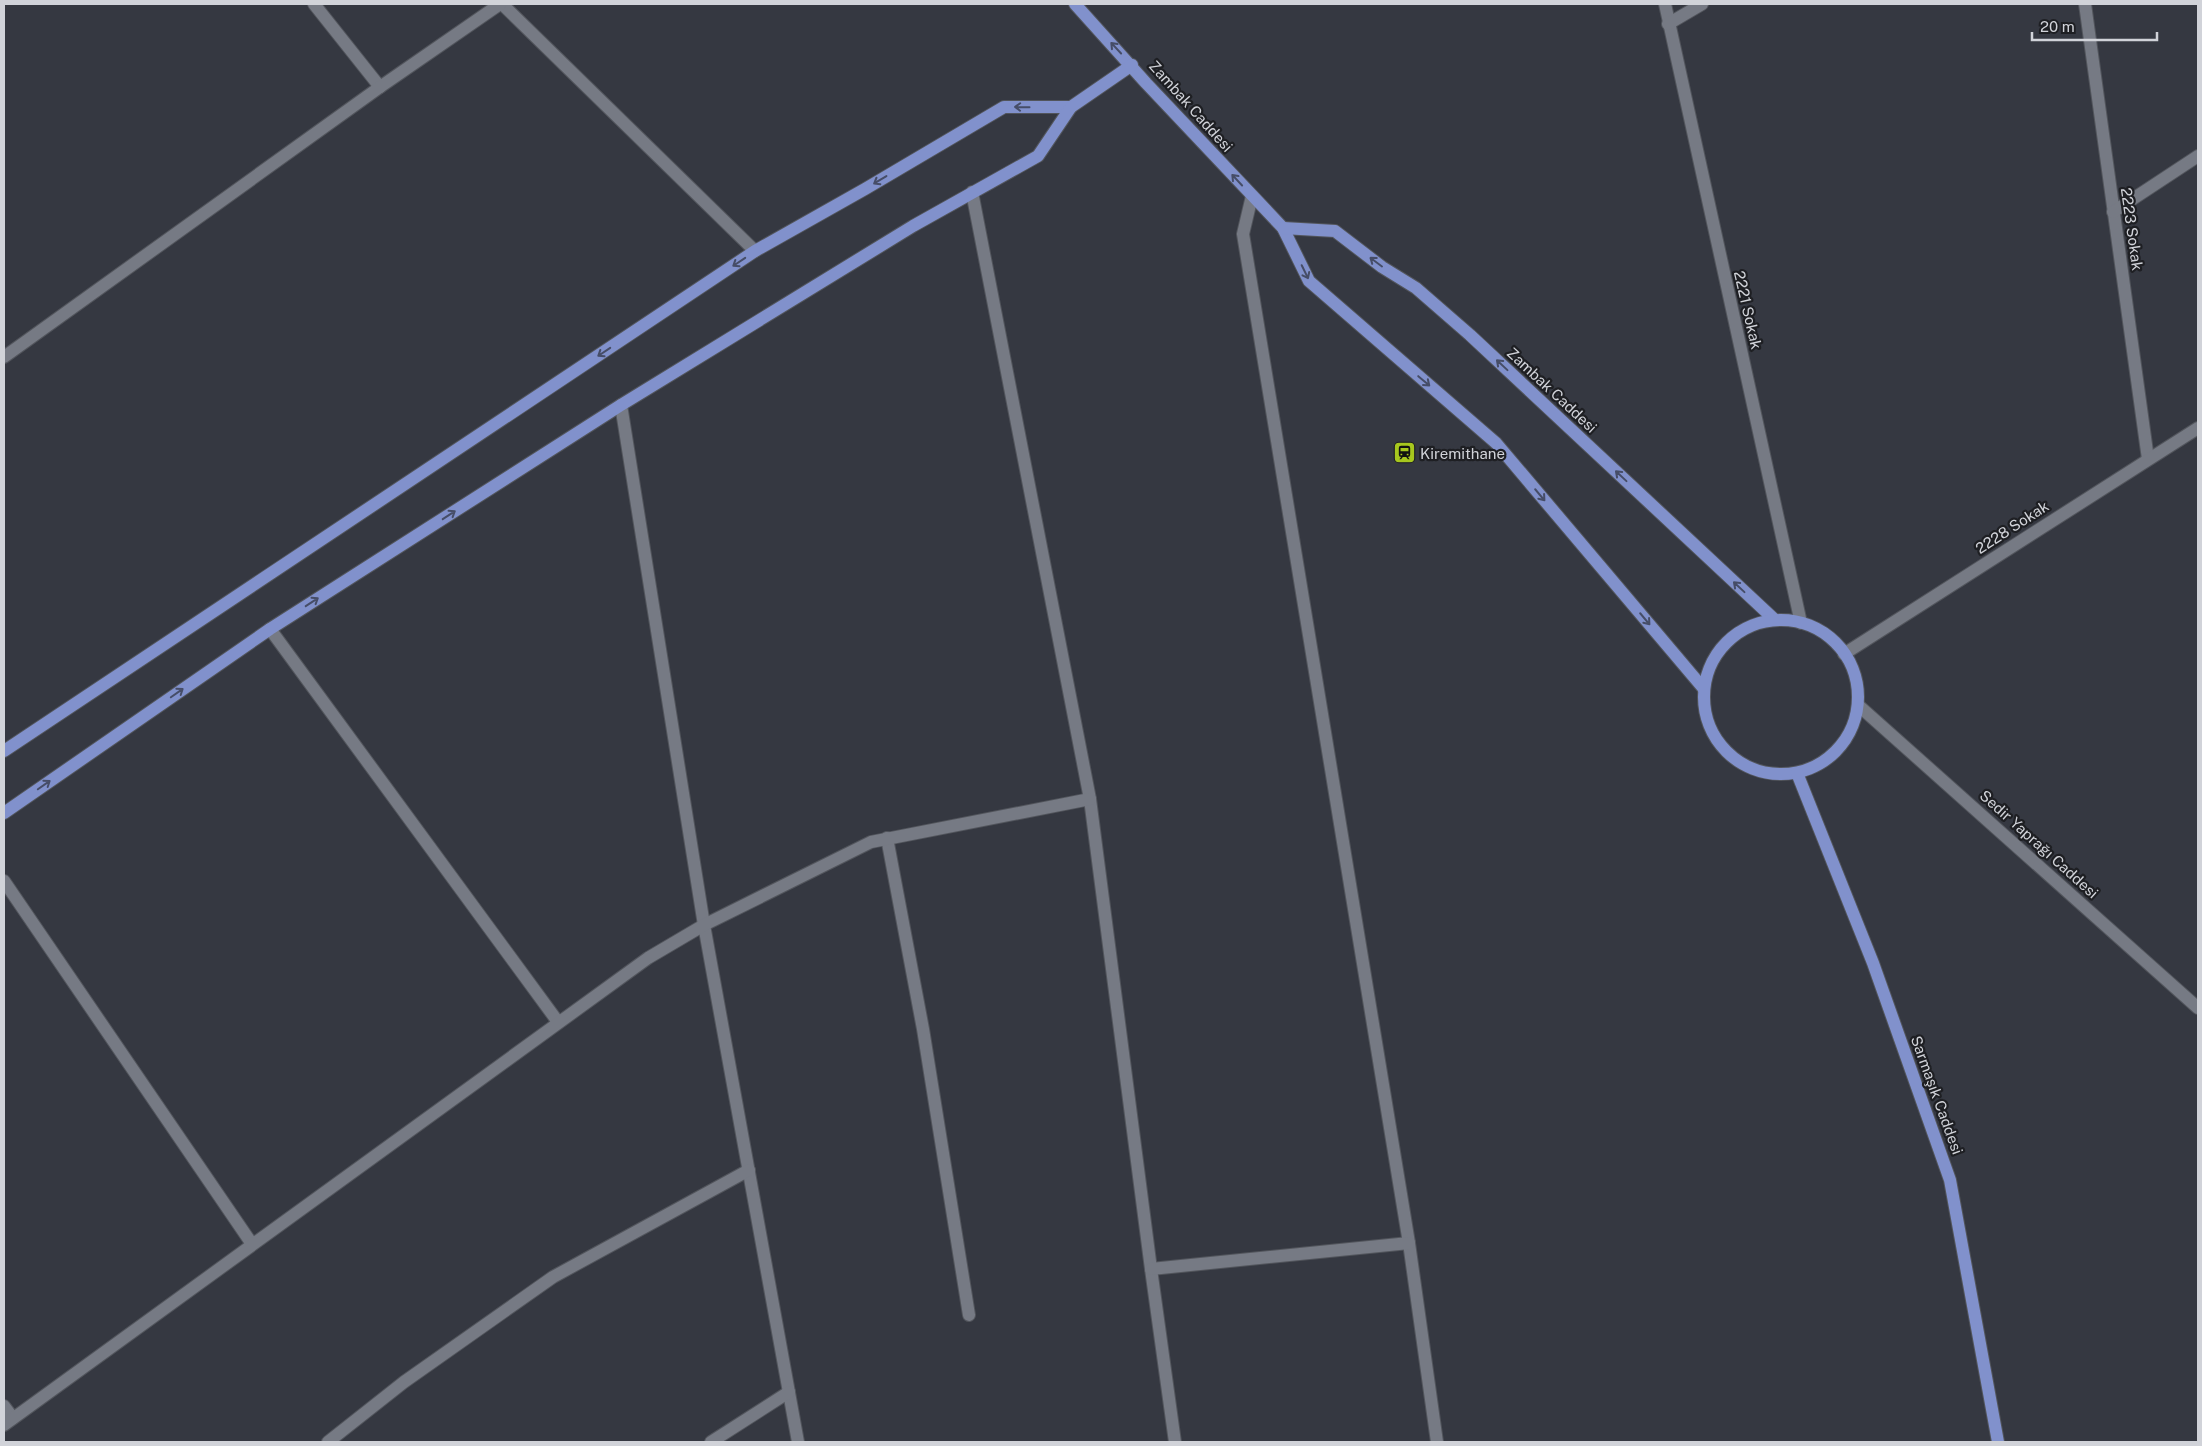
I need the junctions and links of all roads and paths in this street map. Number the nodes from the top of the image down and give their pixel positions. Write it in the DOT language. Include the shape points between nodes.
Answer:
graph roads {
  1 [pos="314,4"];
  2 [pos="501,4"];
  3 [pos="1075,4"];
  4 [pos="1665,4"];
  5 [pos="1702,4"];
  6 [pos="2085,4"];
  7 [pos="1668,24"];
  8 [pos="1132,65"];
  9 [pos="380,87"];
  10 [pos="1071,107"];
  11 [pos="2198,156"];
  12 [pos="972,192"];
  13 [pos="1252,196"];
  14 [pos="2113,212"];
  15 [pos="1283,228"];
  16 [pos="755,251"];
  17 [pos="4,356"];
  18 [pos="621,405"];
  19 [pos="2198,428"];
  20 [pos="2148,459"];
  21 [pos="1775,620"];
  22 [pos="1802,623"];
  23 [pos="270,629"];
  24 [pos="1844,654"];
  25 [pos="1704,689"];
  26 [pos="1858,705"];
  27 [pos="4,751"];
  28 [pos="1797,773"];
  29 [pos="1090,799"];
  30 [pos="4,813"];
  31 [pos="888,838"];
  32 [pos="4,881"];
  33 [pos="704,925"];
  34 [pos="2198,1008"];
  35 [pos="558,1022"];
  36 [pos="748,1170"];
  37 [pos="1409,1243"];
  38 [pos="252,1244"];
  39 [pos="1151,1269"];
  40 [pos="969,1315"];
  41 [pos="789,1392"];
  42 [pos="4,1406"];
  43 [pos="8,1421"];
  44 [pos="328,1442"];
  45 [pos="711,1442"];
  46 [pos="798,1442"];
  47 [pos="1175,1442"];
  48 [pos="1436,1442"];
  49 [pos="1998,1442"];
  1 -- 9 [label="street"];
  2 -- 9 [label="street"];
  2 -- 16 [label="street"];
  8 -- 3 [label="main road, Zambak Caddesi, one-way"];
  4 -- 7 [label="street, 2221 Sokak"];
  5 -- 7 [label="street"];
  6 -- 14 [label="street, 2223 Sokak"];
  7 -- 22 [label="street, 2221 Sokak"];
  8 -- 10 [label="main road"];
  13 -- 8 [label="main road, Zambak Caddesi, one-way"];
  9 -- 17 [label="street"];
  10 -- 12 [label="main road" via="1038,156"];
  10 -- 16 [label="main road, one-way" via="1004,107"];
  11 -- 14 [label="street"];
  12 -- 18 [label="main road"];
  12 -- 29 [label="street"];
  13 -- 15 [label="main road, Zambak Caddesi"];
  13 -- 37 [label="street" via="1243,234"];
  14 -- 20 [label="street, 2223 Sokak"];
  21 -- 15 [label="main road, Zambak Caddesi, one-way" via="1416,288 1335,231"];
  15 -- 25 [label="main road, Zambak Caddesi, one-way" via="1309,282 1496,443"];
  16 -- 27 [label="main road, one-way"];
  23 -- 18 [label="main road, one-way"];
  18 -- 33 [label="street"];
  19 -- 20 [label="street, 2228 Sokak"];
  20 -- 24 [label="street, 2228 Sokak"];
  21 -- 22 [label="main road"];
  21 -- 25 [label="main road" via="1749,626 1726,642 1711,664"];
  22 -- 24 [label="main road" via="1826,634"];
  30 -- 23 [label="main road, one-way"];
  23 -- 35 [label="street"];
  24 -- 26 [label="main road" via="1856,678"];
  25 -- 28 [label="main road" via="1705,713 1714,736 1729,755 1750,768 1773,774"];
  26 -- 28 [label="main road" via="1852,728 1839,749 1820,764"];
  26 -- 34 [label="street, Sedir Yaprağı Caddesi"];
  28 -- 49 [label="main road, Sarmaşık Caddesi" via="1873,962 1950,1180"];
  29 -- 31 [label="street"];
  29 -- 39 [label="street"];
  31 -- 33 [label="street" via="871,842"];
  31 -- 40 [label="street" via="923,1029"];
  32 -- 38 [label="street"];
  33 -- 35 [label="street" via="648,958"];
  33 -- 36 [label="street"];
  35 -- 38 [label="street"];
  36 -- 41 [label="street"];
  36 -- 44 [label="street" via="552,1278 404,1382"];
  37 -- 39 [label="street"];
  37 -- 48 [label="street"];
  38 -- 43 [label="street"];
  39 -- 47 [label="street"];
  41 -- 45 [label="street"];
  41 -- 46 [label="street"];
  42 -- 43 [label="street"];
}
